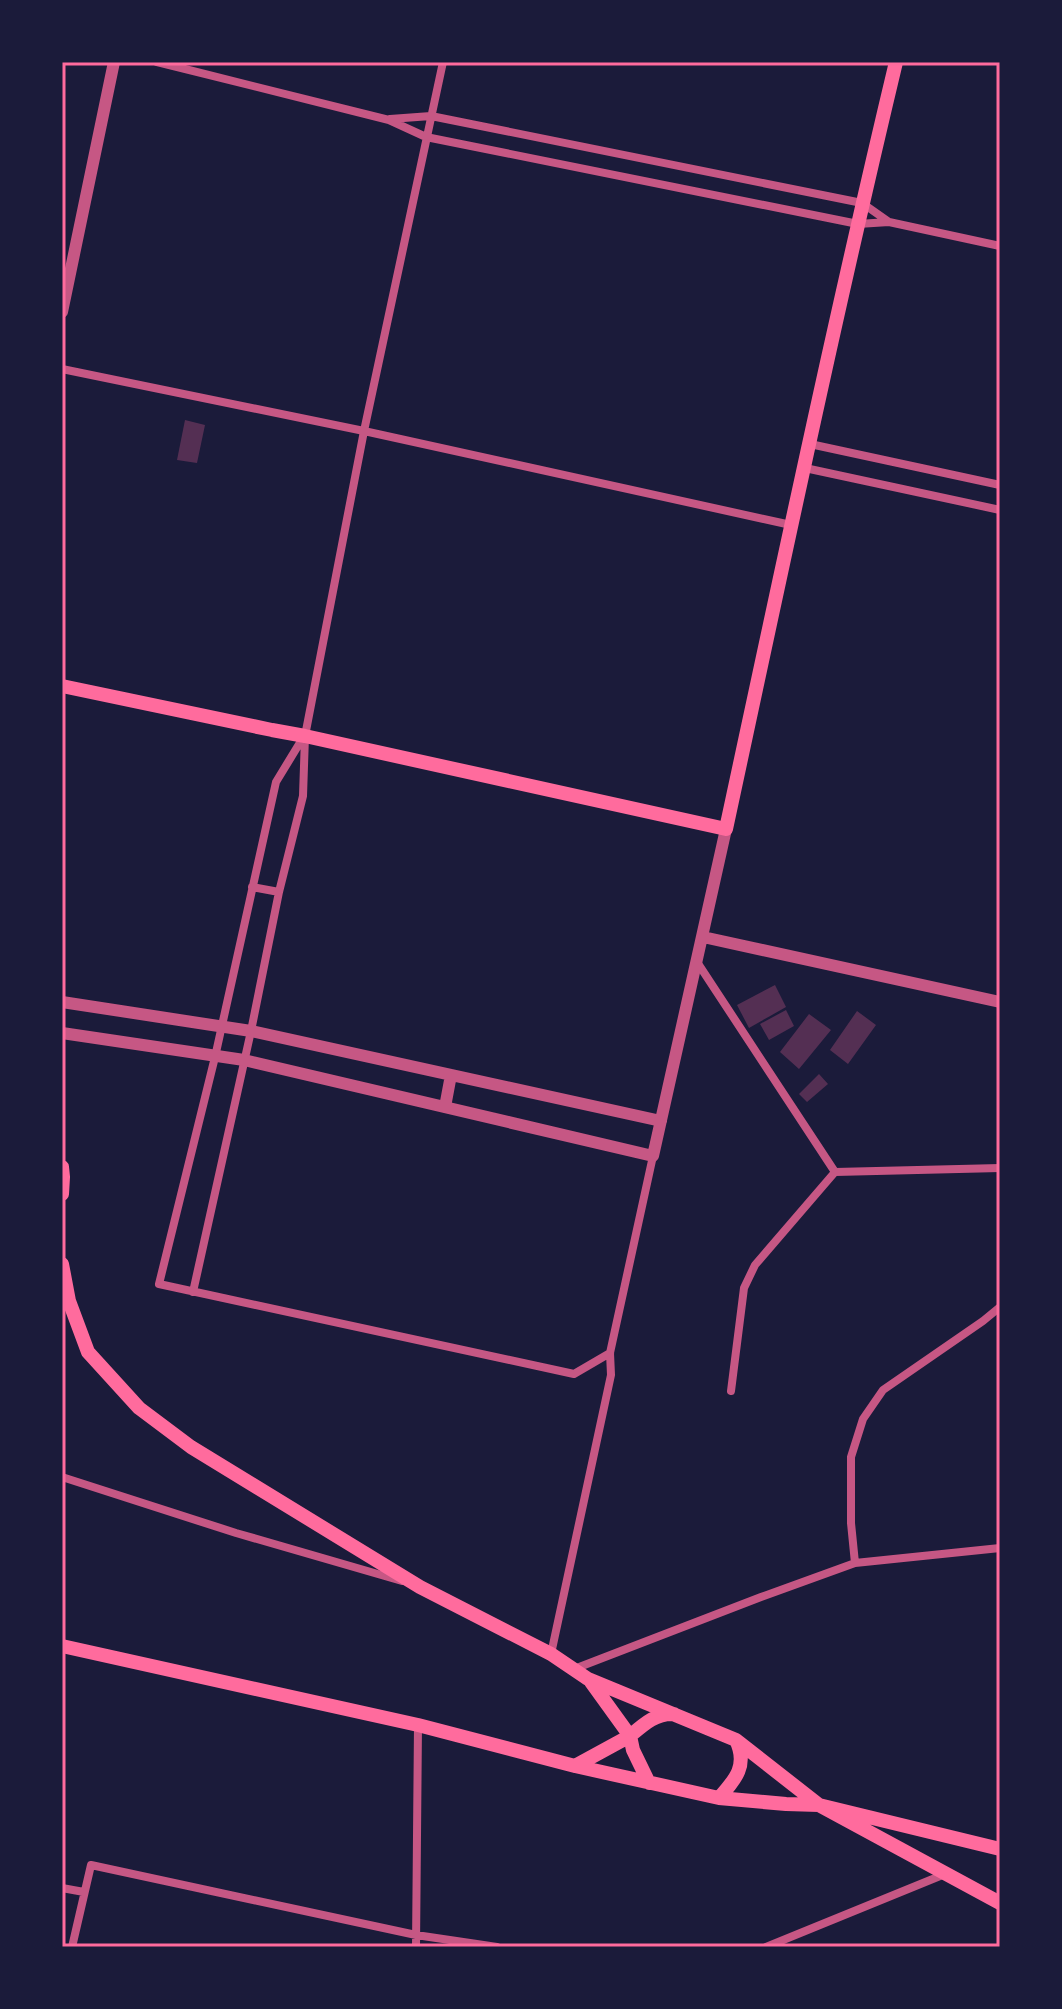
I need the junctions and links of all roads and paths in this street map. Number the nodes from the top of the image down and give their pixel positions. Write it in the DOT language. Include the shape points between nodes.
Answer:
graph roads {
  1 [pos="114,62"];
  2 [pos="157,62"];
  3 [pos="443,62"];
  4 [pos="896,62"];
  5 [pos="431,116"];
  6 [pos="389,120"];
  7 [pos="426,137"];
  8 [pos="602,151"];
  9 [pos="599,172"];
  10 [pos="862,203"];
  11 [pos="889,222"];
  12 [pos="858,224"];
  13 [pos="1000,246"];
  14 [pos="62,312"];
  15 [pos="62,369"];
  16 [pos="364,431"];
  17 [pos="810,444"];
  18 [pos="805,468"];
  19 [pos="1000,485"];
  20 [pos="1000,510"];
  21 [pos="791,525"];
  22 [pos="62,686"];
  23 [pos="305,736"];
  24 [pos="726,829"];
  25 [pos="252,887"];
  26 [pos="279,892"];
  27 [pos="703,937"];
  28 [pos="697,962"];
  29 [pos="62,1002"];
  30 [pos="1000,1002"];
  31 [pos="222,1026"];
  32 [pos="251,1031"];
  33 [pos="62,1033"];
  34 [pos="215,1057"];
  35 [pos="244,1060"];
  36 [pos="451,1075"];
  37 [pos="445,1107"];
  38 [pos="661,1121"];
  39 [pos="653,1156"];
  40 [pos="62,1167"];
  41 [pos="1000,1168"];
  42 [pos="835,1172"];
  43 [pos="62,1194"];
  44 [pos="62,1264"];
  45 [pos="193,1292"];
  46 [pos="1000,1307"];
  47 [pos="610,1353"];
  48 [pos="731,1391"];
  49 [pos="62,1477"];
  50 [pos="1000,1548"];
  51 [pos="855,1563"];
  52 [pos="420,1587"];
  53 [pos="62,1646"];
  54 [pos="551,1654"];
  55 [pos="574,1669"];
  56 [pos="588,1679"];
  57 [pos="675,1714"];
  58 [pos="418,1725"];
  59 [pos="630,1736"];
  60 [pos="736,1740"];
  61 [pos="575,1766"];
  62 [pos="649,1783"];
  63 [pos="719,1798"];
  64 [pos="819,1805"];
  65 [pos="1000,1849"];
  66 [pos="945,1874"];
  67 [pos="62,1888"];
  68 [pos="84,1892"];
  69 [pos="1000,1903"];
  70 [pos="416,1935"];
  71 [pos="72,1947"];
  72 [pos="416,1947"];
  73 [pos="497,1947"];
  74 [pos="766,1947"];
  1 -- 14 [label="street"];
  2 -- 6 [label="street"];
  3 -- 5 [label="street"];
  4 -- 10 [label="main road"];
  5 -- 6 [label="street"];
  5 -- 7 [label="street"];
  5 -- 8 [label="street"];
  6 -- 7 [label="street"];
  7 -- 9 [label="street"];
  7 -- 16 [label="street"];
  8 -- 9 [label="street"];
  8 -- 10 [label="street"];
  9 -- 12 [label="street"];
  10 -- 11 [label="street"];
  10 -- 12 [label="main road"];
  11 -- 12 [label="street"];
  11 -- 13 [label="street"];
  12 -- 17 [label="main road"];
  15 -- 16 [label="street"];
  16 -- 21 [label="street"];
  16 -- 23 [label="street"];
  17 -- 18 [label="main road"];
  17 -- 19 [label="street"];
  18 -- 20 [label="street"];
  18 -- 21 [label="main road"];
  21 -- 24 [label="main road"];
  22 -- 23 [label="main road"];
  23 -- 24 [label="main road"];
  23 -- 25 [label="street" via="276,782"];
  23 -- 26 [label="street" via="303,796"];
  24 -- 27 [label="street"];
  25 -- 26 [label="street"];
  25 -- 31 [label="street"];
  26 -- 32 [label="street"];
  27 -- 28 [label="street"];
  27 -- 30 [label="street"];
  28 -- 38 [label="street"];
  28 -- 42 [label="street"];
  29 -- 31 [label="street"];
  31 -- 32 [label="street"];
  31 -- 34 [label="street"];
  32 -- 35 [label="street"];
  32 -- 36 [label="street"];
  33 -- 34 [label="street"];
  34 -- 35 [label="street"];
  34 -- 45 [label="street" via="159,1284"];
  35 -- 37 [label="street"];
  35 -- 45 [label="street"];
  36 -- 37 [label="street"];
  36 -- 38 [label="street"];
  37 -- 39 [label="street"];
  38 -- 39 [label="street"];
  39 -- 47 [label="street"];
  40 -- 43 [label="main road"];
  41 -- 42 [label="street"];
  42 -- 48 [label="street" via="755,1265 744,1288"];
  44 -- 52 [label="main road" via="88,1352 139,1408 191,1447"];
  45 -- 47 [label="street" via="574,1374"];
  46 -- 51 [label="street" via="883,1390 863,1419 851,1457"];
  47 -- 54 [label="street" via="611,1375"];
  49 -- 52 [label="street"];
  50 -- 51 [label="street"];
  51 -- 55 [label="street"];
  52 -- 54 [label="main road"];
  53 -- 58 [label="main road"];
  54 -- 55 [label="main road"];
  55 -- 56 [label="main road"];
  56 -- 57 [label="main road"];
  56 -- 59 [label="main road"];
  57 -- 59 [label="main road" via="648,1721"];
  57 -- 60 [label="main road"];
  58 -- 61 [label="main road"];
  58 -- 70 [label="street"];
  59 -- 61 [label="main road"];
  59 -- 62 [label="main road"];
  60 -- 63 [label="main road" via="741,1765"];
  60 -- 64 [label="main road"];
  61 -- 62 [label="main road"];
  62 -- 63 [label="main road"];
  63 -- 64 [label="main road"];
  64 -- 65 [label="main road"];
  64 -- 66 [label="main road"];
  66 -- 69 [label="main road"];
  66 -- 74 [label="street"];
  67 -- 68 [label="street"];
  68 -- 70 [label="street" via="91,1865"];
  68 -- 71 [label="street"];
  70 -- 72 [label="street"];
  70 -- 73 [label="street"];
}
